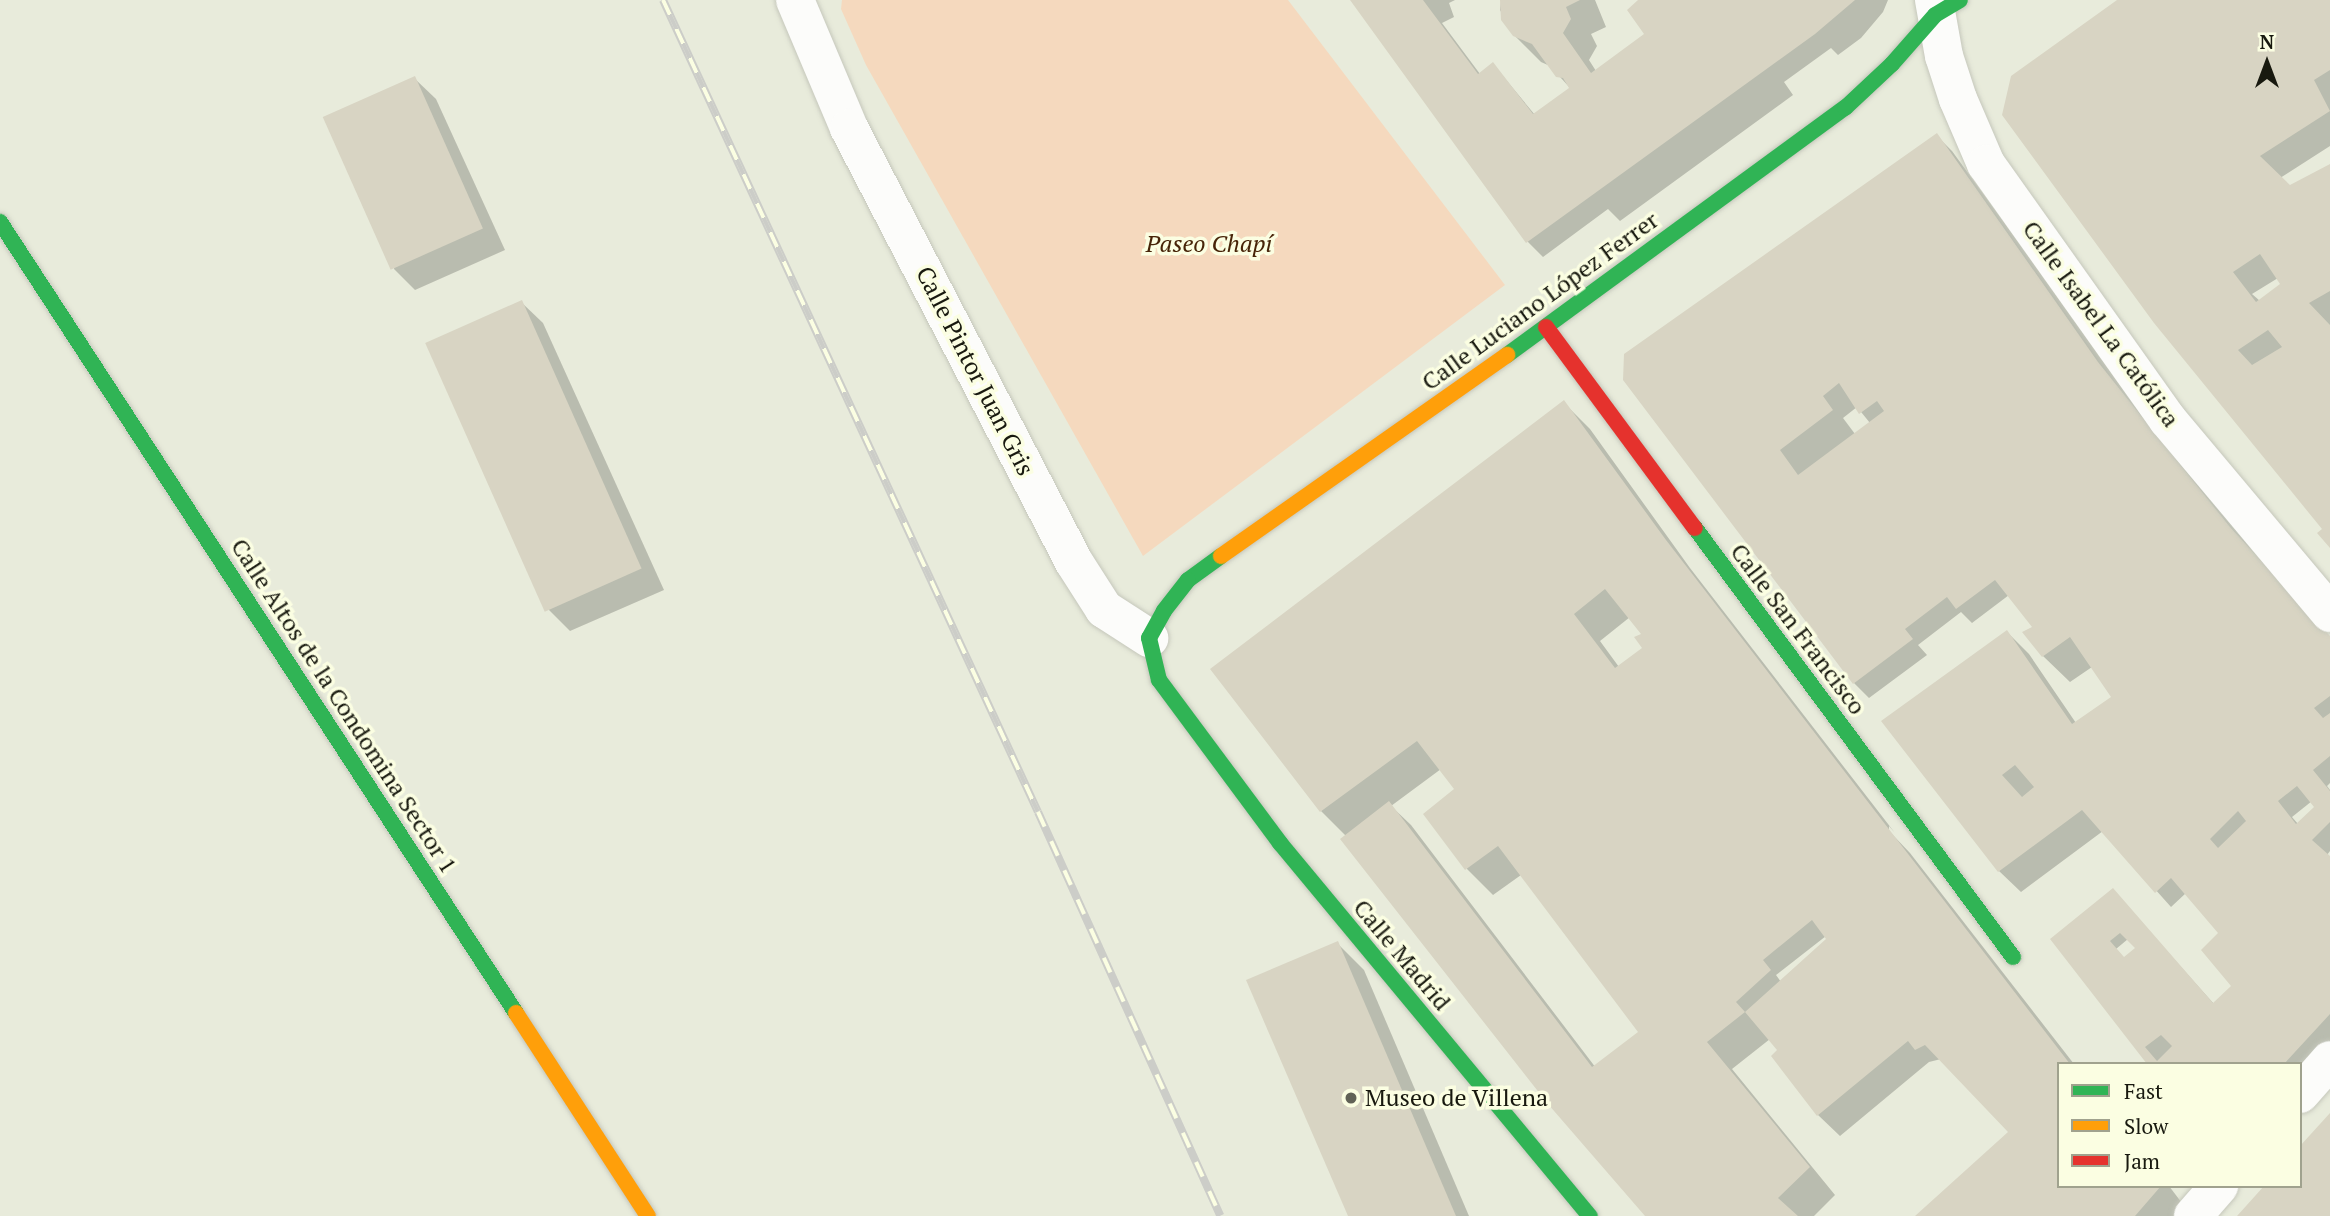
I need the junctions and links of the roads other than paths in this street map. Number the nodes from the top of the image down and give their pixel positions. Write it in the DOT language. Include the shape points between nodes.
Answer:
graph roads {
  1 [pos="795,0"];
  2 [pos="1943,5"];
  3 [pos="0,222"];
  4 [pos="1546,327"];
  5 [pos="2330,613"];
  6 [pos="1149,638"];
  7 [pos="2013,957"];
  8 [pos="2330,1060"];
  9 [pos="2302,1092"];
  10 [pos="2217,1188"];
  11 [pos="648,1216"];
  12 [pos="1590,1216"];
  13 [pos="2193,1216"];
  1 -- 6 [label="street, Calle Pintor Juan Gris" via="849,128 1074,562 1104,609"];
  2 -- 4 [label="street, Calle Luciano López Ferrer" via="1892,64 1845,108"];
  2 -- 5 [label="street, Calle Isabel La Católica" via="1955,90 1986,163 2168,420"];
  3 -- 11 [label="street, Calle Altos de la Condomina Sector 1"];
  4 -- 6 [label="street, Calle Luciano López Ferrer" via="1188,580"];
  4 -- 7 [label="street, Calle San Francisco"];
  6 -- 12 [label="street, Calle Madrid" via="1159,681 1280,843"];
  8 -- 9 [label="street"];
  10 -- 13 [label="street"];
}
